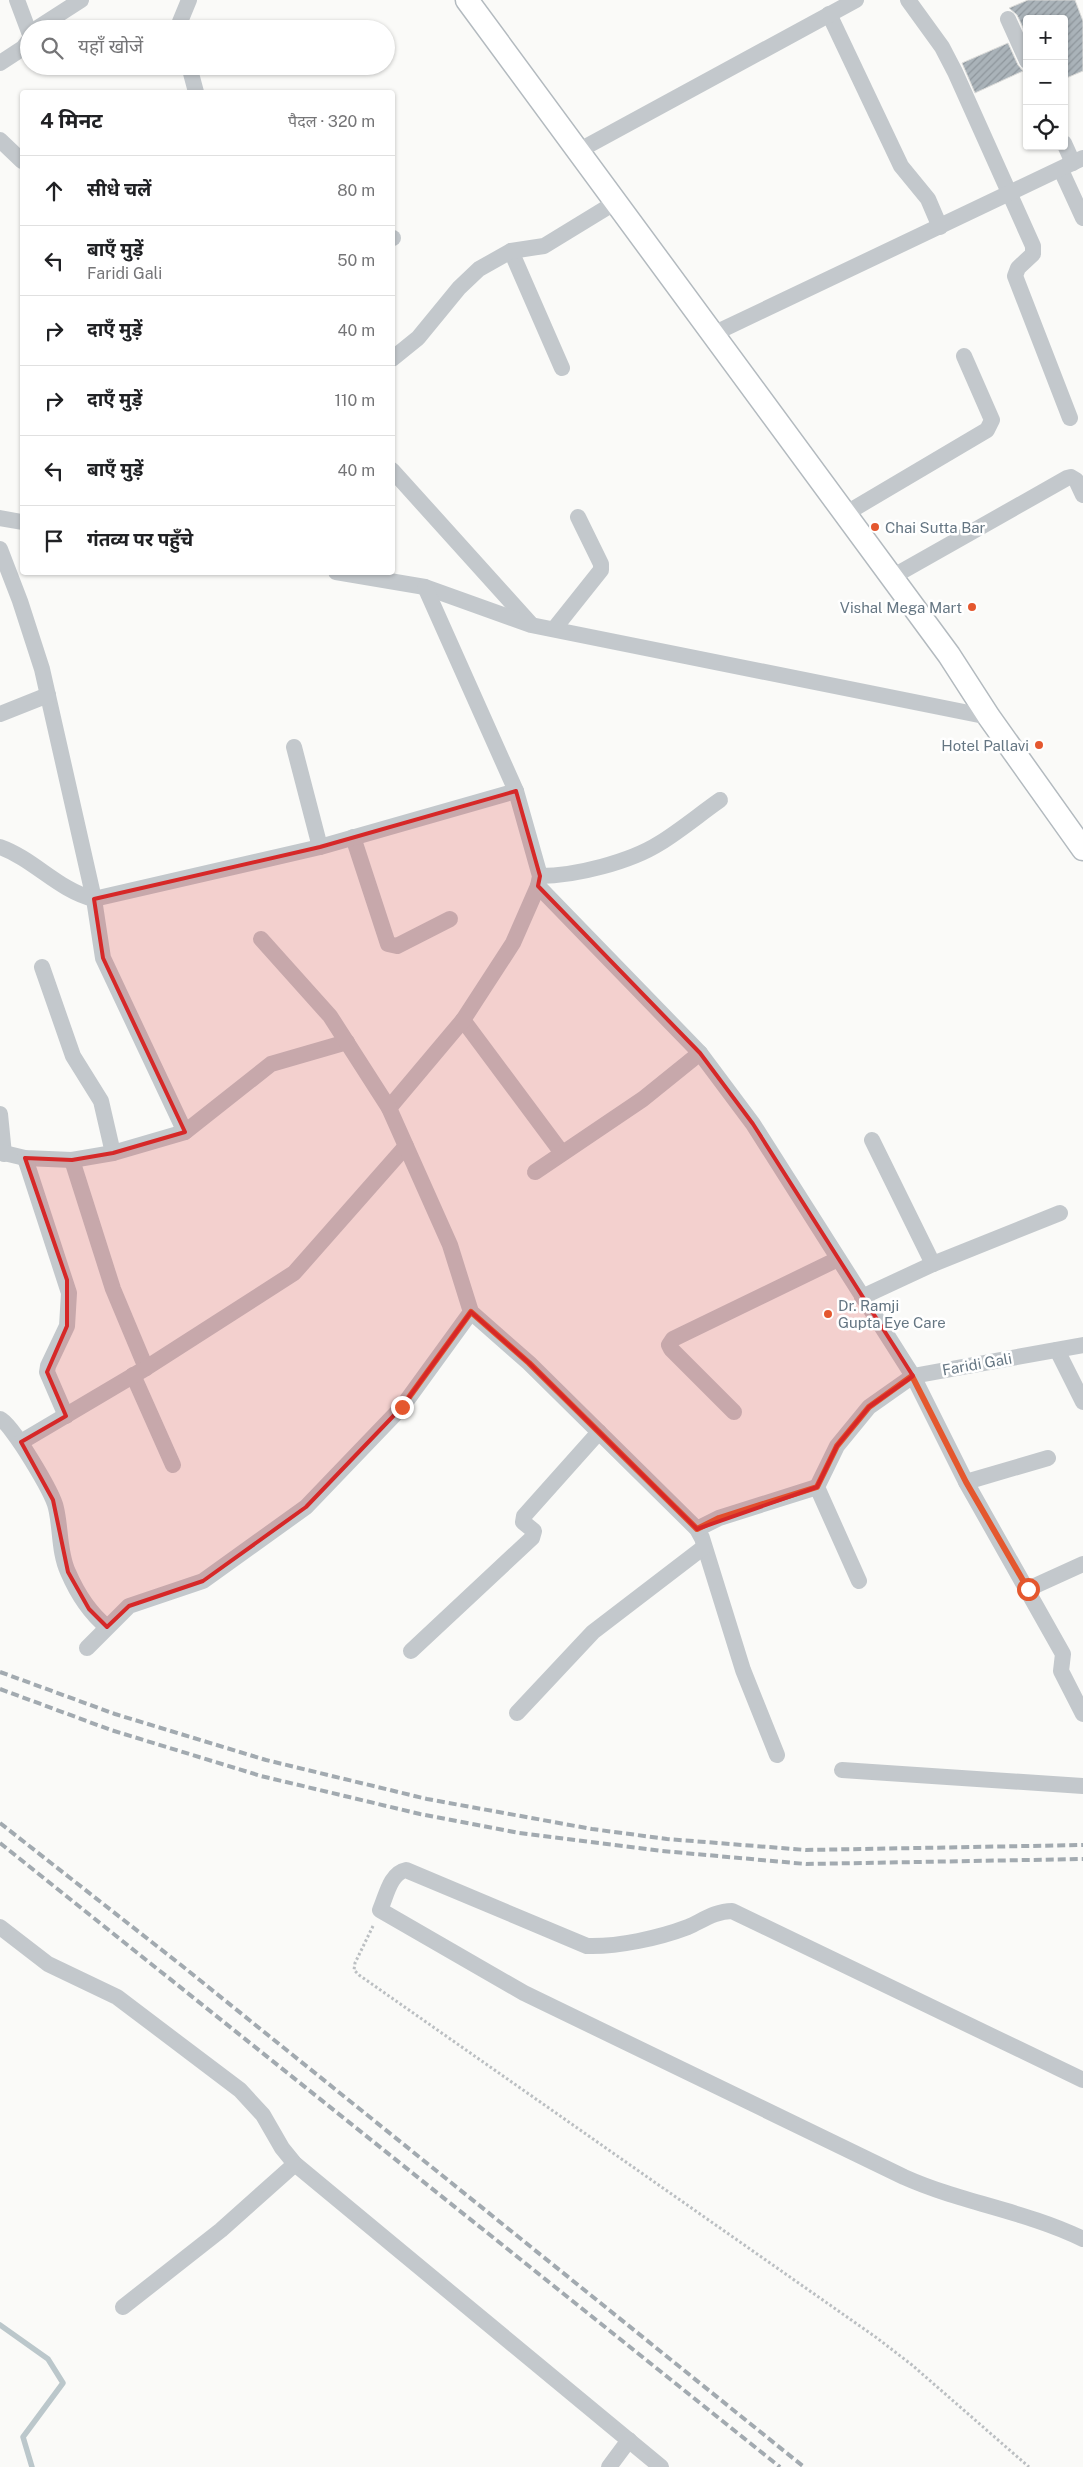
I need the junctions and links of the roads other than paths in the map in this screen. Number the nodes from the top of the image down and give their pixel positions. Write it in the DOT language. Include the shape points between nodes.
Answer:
graph roads {
  1 [pos="17,0"];
  2 [pos="81,0"];
  3 [pos="189,0"];
  4 [pos="467,0"];
  5 [pos="908,0"];
  6 [pos="851,1"];
  7 [pos="828,14"];
  8 [pos="24,20"];
  9 [pos="50,20"];
  10 [pos="181,20"];
  11 [pos="1008,20"];
  12 [pos="20,50"];
  13 [pos="1027,60"];
  14 [pos="0,63"];
  15 [pos="191,75"];
  16 [pos="195,90"];
  17 [pos="0,140"];
  18 [pos="1067,150"];
  19 [pos="578,151"];
  20 [pos="20,158"];
  21 [pos="1072,164"];
  22 [pos="1008,193"];
  23 [pos="616,202"];
  24 [pos="1083,218"];
  25 [pos="940,227"];
  26 [pos="511,251"];
  27 [pos="713,334"];
  28 [pos="395,356"];
  29 [pos="964,356"];
  30 [pos="562,368"];
  31 [pos="1070,418"];
  32 [pos="395,473"];
  33 [pos="1083,495"];
  34 [pos="845,514"];
  35 [pos="578,517"];
  36 [pos="0,518"];
  37 [pos="20,522"];
  38 [pos="0,550"];
  39 [pos="354,575"];
  40 [pos="892,577"];
  41 [pos="425,587"];
  42 [pos="531,625"];
  43 [pos="554,630"];
  44 [pos="48,695"];
  45 [pos="0,714"];
  46 [pos="989,717"];
  47 [pos="294,747"];
  48 [pos="516,791"];
  49 [pos="720,800"];
  50 [pos="353,837"];
  51 [pos="1080,839"];
  52 [pos="0,847"];
  53 [pos="320,847"];
  54 [pos="539,881"];
  55 [pos="94,899"];
  56 [pos="450,920"];
  57 [pos="261,939"];
  58 [pos="42,967"];
  59 [pos="463,1020"];
  60 [pos="347,1042"];
  61 [pos="700,1053"];
  62 [pos="389,1108"];
  63 [pos="0,1114"];
  64 [pos="185,1132"];
  65 [pos="872,1140"];
  66 [pos="406,1146"];
  67 [pos="2,1153"];
  68 [pos="113,1153"];
  69 [pos="562,1153"];
  70 [pos="25,1158"];
  71 [pos="72,1160"];
  72 [pos="534,1172"];
  73 [pos="1060,1213"];
  74 [pos="838,1259"];
  75 [pos="933,1264"];
  76 [pos="862,1297"];
  77 [pos="471,1312"];
  78 [pos="1083,1345"];
  79 [pos="1057,1350"];
  80 [pos="139,1371"];
  81 [pos="912,1376"];
  82 [pos="1083,1402"];
  83 [pos="734,1412"];
  84 [pos="66,1416"];
  85 [pos="0,1419"];
  86 [pos="599,1432"];
  87 [pos="20,1442"];
  88 [pos="1048,1458"];
  89 [pos="173,1465"];
  90 [pos="966,1482"];
  91 [pos="817,1487"];
  92 [pos="697,1529"];
  93 [pos="704,1547"];
  94 [pos="1083,1564"];
  95 [pos="860,1581"];
  96 [pos="1028,1589"];
  97 [pos="108,1628"];
  98 [pos="87,1648"];
  99 [pos="411,1651"];
  100 [pos="517,1713"];
  101 [pos="1083,1714"];
  102 [pos="777,1755"];
  103 [pos="842,1770"];
  104 [pos="1083,1786"];
  105 [pos="0,1927"];
  106 [pos="1083,2080"];
  107 [pos="295,2164"];
  108 [pos="1083,2239"];
  109 [pos="122,2307"];
  110 [pos="629,2440"];
  111 [pos="609,2467"];
  112 [pos="661,2467"];
  1 -- 8 [label="street"];
  2 -- 9 [label="street"];
  3 -- 10 [label="street"];
  4 -- 19 [label="street"];
  5 -- 22 [label="street" via="942,47 955,72"];
  6 -- 7 [label="street"];
  7 -- 19 [label="street"];
  7 -- 25 [label="street" via="901,166 928,199"];
  11 -- 13 [label="street"];
  12 -- 14 [label="street"];
  15 -- 16 [label="street"];
  17 -- 20 [label="street"];
  18 -- 21 [label="street"];
  19 -- 23 [label="street"];
  21 -- 22 [label="street"];
  21 -- 24 [label="street"];
  22 -- 25 [label="street"];
  22 -- 31 [label="street" via="1034,251 1015,272 1016,276"];
  23 -- 26 [label="street" via="544,246"];
  23 -- 27 [label="street"];
  25 -- 27 [label="street"];
  26 -- 28 [label="street" via="469,278 418,338"];
  26 -- 30 [label="street"];
  27 -- 34 [label="street"];
  29 -- 34 [label="street" via="992,420 991,425"];
  32 -- 42 [label="street"];
  33 -- 40 [label="street" via="1076,480 1067,478"];
  34 -- 40 [label="street"];
  35 -- 43 [label="street" via="601,570"];
  36 -- 37 [label="street"];
  38 -- 44 [label="street" via="20,601"];
  39 -- 41 [label="street"];
  40 -- 46 [label="street" via="949,654"];
  41 -- 42 [label="street"];
  41 -- 48 [label="street"];
  42 -- 43 [label="street"];
  43 -- 46 [label="street"];
  44 -- 45 [label="street"];
  44 -- 55 [label="street"];
  46 -- 51 [label="street"];
  47 -- 53 [label="street"];
  48 -- 50 [label="street"];
  48 -- 54 [label="street"];
  49 -- 54 [label="street" via="660,844 588,871"];
  50 -- 53 [label="street"];
  50 -- 56 [label="street" via="388,944 396,946"];
  52 -- 55 [label="street" via="76,894"];
  53 -- 55 [label="street"];
  54 -- 59 [label="street" via="512,943"];
  54 -- 61 [label="street"];
  55 -- 64 [label="street" via="103,958"];
  57 -- 60 [label="street" via="330,1016"];
  58 -- 68 [label="street" via="73,1056 101,1101"];
  59 -- 62 [label="street"];
  59 -- 69 [label="street"];
  60 -- 62 [label="street"];
  60 -- 64 [label="street" via="271,1064"];
  61 -- 69 [label="street" via="642,1099"];
  61 -- 74 [label="street" via="753,1124"];
  62 -- 66 [label="street"];
  63 -- 67 [label="street"];
  64 -- 68 [label="street"];
  65 -- 75 [label="street"];
  66 -- 77 [label="street" via="450,1245"];
  66 -- 80 [label="street" via="294,1273"];
  67 -- 70 [label="street"];
  68 -- 71 [label="street"];
  69 -- 72 [label="street"];
  70 -- 71 [label="street"];
  70 -- 84 [label="street" via="70,1293 67,1326 47,1372"];
  71 -- 80 [label="street"];
  73 -- 75 [label="street"];
  74 -- 76 [label="street"];
  74 -- 83 [label="street" via="669,1344"];
  75 -- 76 [label="street"];
  76 -- 81 [label="street"];
  77 -- 86 [label="street"];
  77 -- 97 [label="street" via="402,1407 306,1507 203,1581 130,1606"];
  78 -- 79 [label="street, Faridi Gali"];
  79 -- 81 [label="street, Faridi Gali"];
  79 -- 82 [label="street"];
  80 -- 84 [label="street"];
  80 -- 89 [label="street"];
  81 -- 90 [label="street"];
  81 -- 91 [label="street, Faridi Gali" via="869,1407 837,1446"];
  84 -- 87 [label="street"];
  85 -- 87 [label="street" via="7,1423"];
  86 -- 92 [label="street"];
  86 -- 99 [label="street" via="524,1516 523,1522 534,1531 532,1538"];
  87 -- 97 [label="street" via="53,1500 68,1572 89,1609"];
  88 -- 90 [label="street"];
  90 -- 96 [label="street"];
  91 -- 92 [label="street" via="719,1518"];
  91 -- 95 [label="street"];
  92 -- 93 [label="street"];
  93 -- 100 [label="street" via="593,1632"];
  93 -- 102 [label="street" via="743,1670"];
  94 -- 96 [label="street"];
  96 -- 101 [label="street" via="1063,1654 1061,1671"];
  97 -- 98 [label="street"];
  103 -- 104 [label="street"];
  105 -- 107 [label="street" via="48,1964 117,1997 240,2090 263,2115"];
  106 -- 108 [label="street" via="732,1911 716,1913 668,1933 616,1945 587,1946 406,1870 394,1876 380,1910 524,1993 920,2184 1046,2223"];
  107 -- 109 [label="street" via="221,2230"];
  107 -- 110 [label="street"];
  110 -- 111 [label="street"];
  110 -- 112 [label="street"];
}
